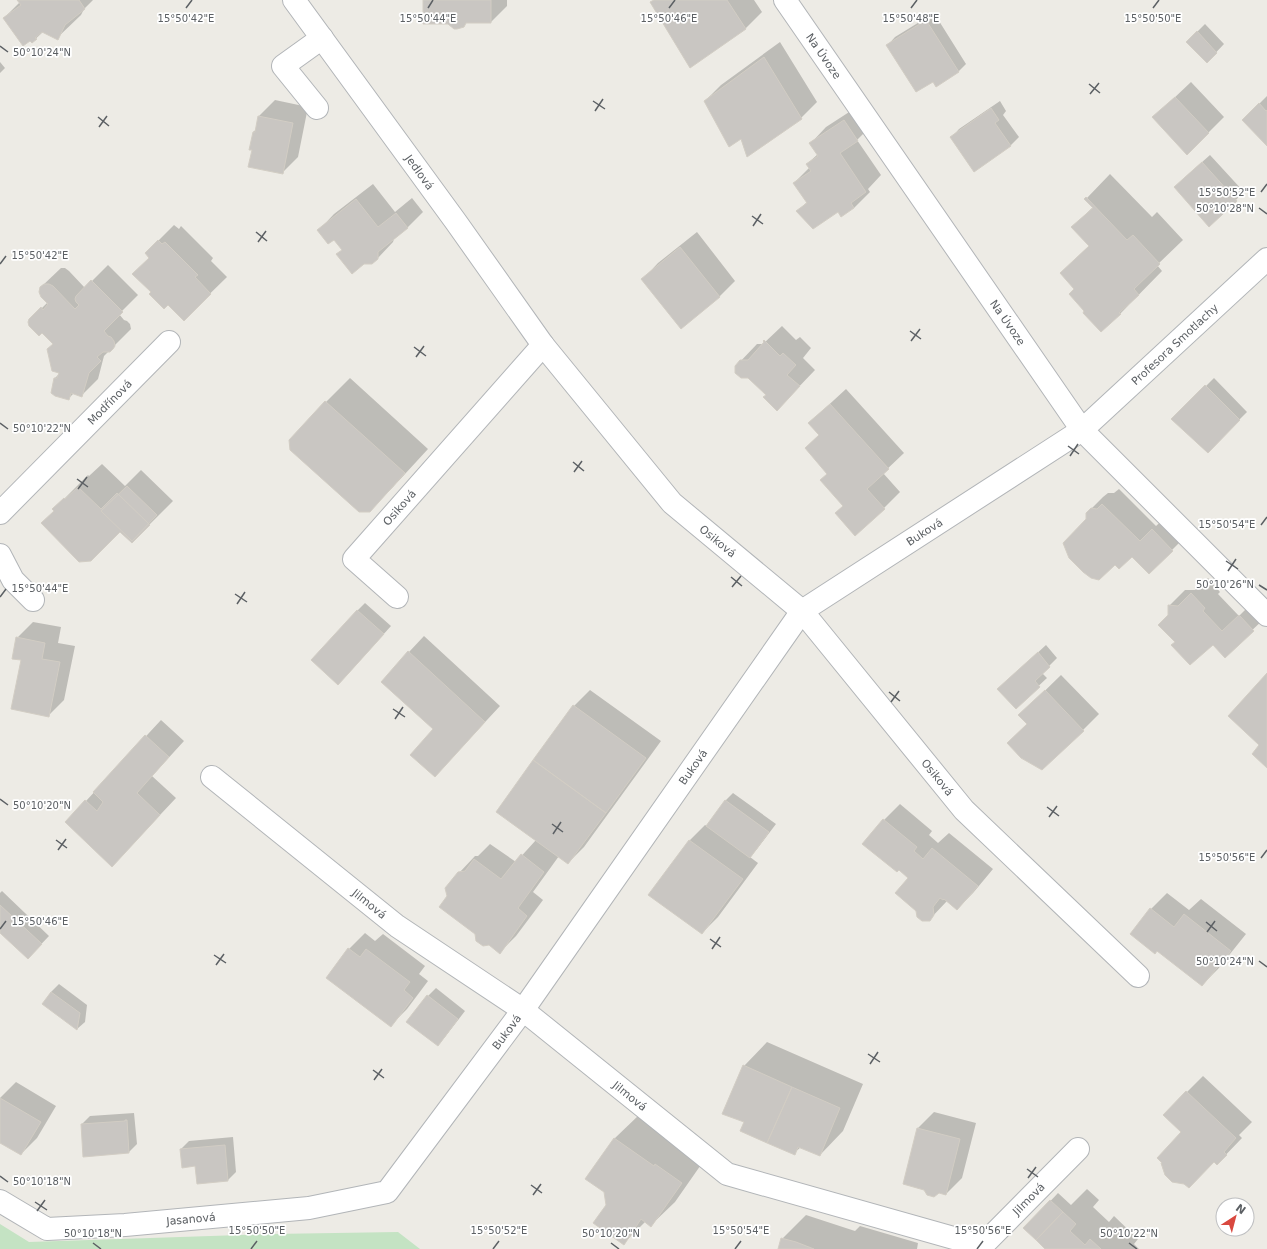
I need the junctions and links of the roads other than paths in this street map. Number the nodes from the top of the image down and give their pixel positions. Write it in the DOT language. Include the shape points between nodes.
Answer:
graph roads {
  1 [pos="294,0"];
  2 [pos="784,0"];
  3 [pos="322,38"];
  4 [pos="317,108"];
  5 [pos="1267,258"];
  6 [pos="169,342"];
  7 [pos="543,345"];
  8 [pos="1082,430"];
  9 [pos="0,513"];
  10 [pos="0,556"];
  11 [pos="397,597"];
  12 [pos="33,600"];
  13 [pos="802,611"];
  14 [pos="1267,616"];
  15 [pos="212,777"];
  16 [pos="1138,976"];
  17 [pos="523,1010"];
  18 [pos="1078,1149"];
  19 [pos="387,1192"];
  20 [pos="0,1201"];
  1 -- 3 [label="street, Jedlová"];
  2 -- 8 [label="street, Na Úvoze"];
  3 -- 4 [label="street" via="283,66"];
  3 -- 7 [label="street, Jedlová"];
  5 -- 8 [label="street, Profesora Smotlachy"];
  6 -- 9 [label="street, Modřínová"];
  7 -- 11 [label="street, Osiková" via="354,558"];
  7 -- 13 [label="street, Osiková" via="672,503"];
  8 -- 13 [label="street, Buková"];
  8 -- 14 [label="street, Na Úvoze"];
  10 -- 12 [label="street" via="13,580"];
  13 -- 16 [label="street, Osiková" via="964,810"];
  13 -- 17 [label="street, Buková"];
  15 -- 17 [label="street, Jilmová" via="397,926"];
  17 -- 18 [label="street, Jilmová" via="728,1174 982,1246"];
  17 -- 19 [label="street, Buková"];
  19 -- 20 [label="street, Jasanová" via="309,1208 125,1225 47,1229"];
}
